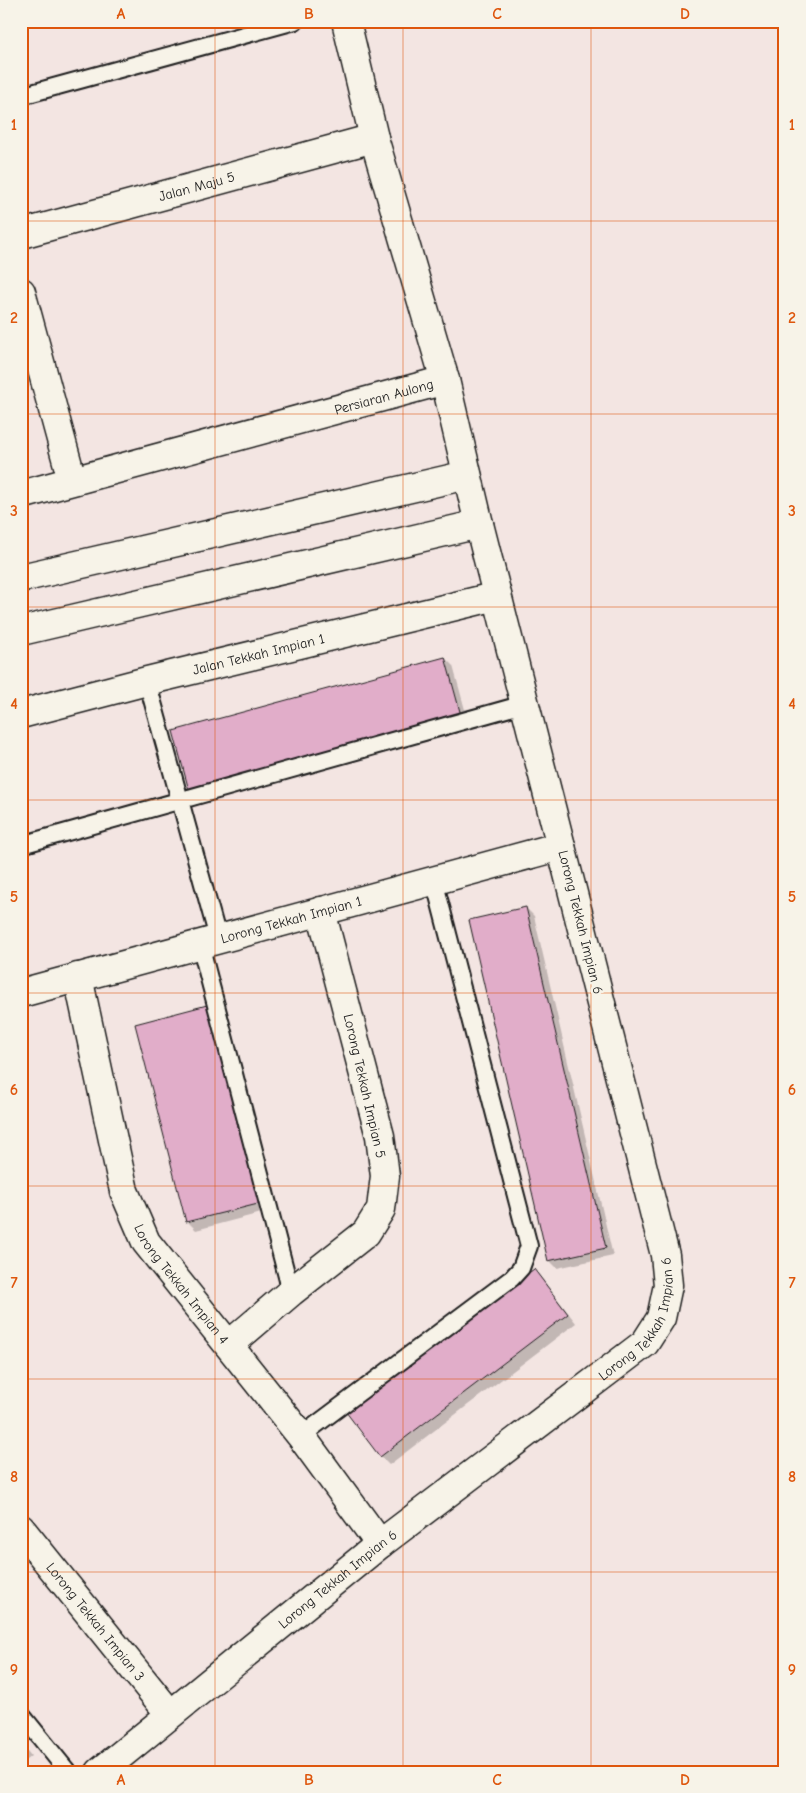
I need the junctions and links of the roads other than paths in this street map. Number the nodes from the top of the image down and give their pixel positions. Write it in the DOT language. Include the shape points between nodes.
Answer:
graph roads {
  1 [pos="295,21"];
  2 [pos="346,21"];
  3 [pos="21,96"];
  4 [pos="374,138"];
  5 [pos="21,234"];
  6 [pos="21,292"];
  7 [pos="30,359"];
  8 [pos="445,380"];
  9 [pos="466,476"];
  10 [pos="72,480"];
  11 [pos="21,495"];
  12 [pos="479,524"];
  13 [pos="21,578"];
  14 [pos="497,596"];
  15 [pos="21,631"];
  16 [pos="146,681"];
  17 [pos="524,704"];
  18 [pos="21,714"];
  19 [pos="180,800"];
  20 [pos="21,845"];
  21 [pos="561,846"];
  22 [pos="434,880"];
  23 [pos="321,911"];
  24 [pos="209,941"];
  25 [pos="78,978"];
  26 [pos="21,993"];
  27 [pos="291,1292"];
  28 [pos="229,1345"];
  29 [pos="301,1436"];
  30 [pos="21,1529"];
  31 [pos="380,1544"];
  32 [pos="21,1714"];
  33 [pos="170,1714"];
  34 [pos="68,1772"];
  35 [pos="100,1772"];
  1 -- 3 [label="lane"];
  2 -- 4 [label="street, Persiaran Aulong"];
  4 -- 5 [label="street, Jalan Maju 5"];
  4 -- 8 [label="street, Persiaran Aulong"];
  6 -- 7 [label="street"];
  7 -- 10 [label="street"];
  8 -- 9 [label="street, Lorong Tekkah Impian 6"];
  8 -- 10 [label="street, Persiaran Aulong"];
  9 -- 12 [label="street, Lorong Tekkah Impian 6"];
  9 -- 13 [label="street"];
  10 -- 11 [label="street, Persiaran Aulong"];
  12 -- 14 [label="street, Lorong Tekkah Impian 6"];
  12 -- 15 [label="street"];
  14 -- 16 [label="street, Jalan Tekkah Impian 1"];
  14 -- 17 [label="street, Lorong Tekkah Impian 6"];
  16 -- 18 [label="street, Jalan Tekkah Impian 1"];
  16 -- 19 [label="lane"];
  17 -- 19 [label="lane"];
  17 -- 21 [label="street, Lorong Tekkah Impian 6"];
  19 -- 20 [label="lane"];
  19 -- 24 [label="lane"];
  21 -- 22 [label="street, Lorong Tekkah Impian 1"];
  21 -- 31 [label="street, Lorong Tekkah Impian 6" via="665,1256 668,1286 661,1318 645,1343"];
  22 -- 23 [label="street, Lorong Tekkah Impian 1"];
  22 -- 29 [label="lane" via="529,1246 521,1268 512,1278"];
  23 -- 24 [label="street, Lorong Tekkah Impian 1"];
  23 -- 27 [label="street, Lorong Tekkah Impian 5" via="380,1136 385,1176 381,1209 366,1233"];
  24 -- 25 [label="street, Lorong Tekkah Impian 1"];
  24 -- 27 [label="lane"];
  25 -- 26 [label="street, Lorong Tekkah Impian 1"];
  25 -- 28 [label="street, Lorong Tekkah Impian 4" via="124,1191 146,1242"];
  27 -- 28 [label="street, Lorong Tekkah Impian 5"];
  28 -- 29 [label="street, Lorong Tekkah Impian 4"];
  29 -- 31 [label="street, Lorong Tekkah Impian 4"];
  30 -- 33 [label="street, Lorong Tekkah Impian 3"];
  31 -- 33 [label="street, Lorong Tekkah Impian 6"];
  32 -- 34 [label="lane"];
  33 -- 35 [label="street, Lorong Tekkah Impian 6"];
}
